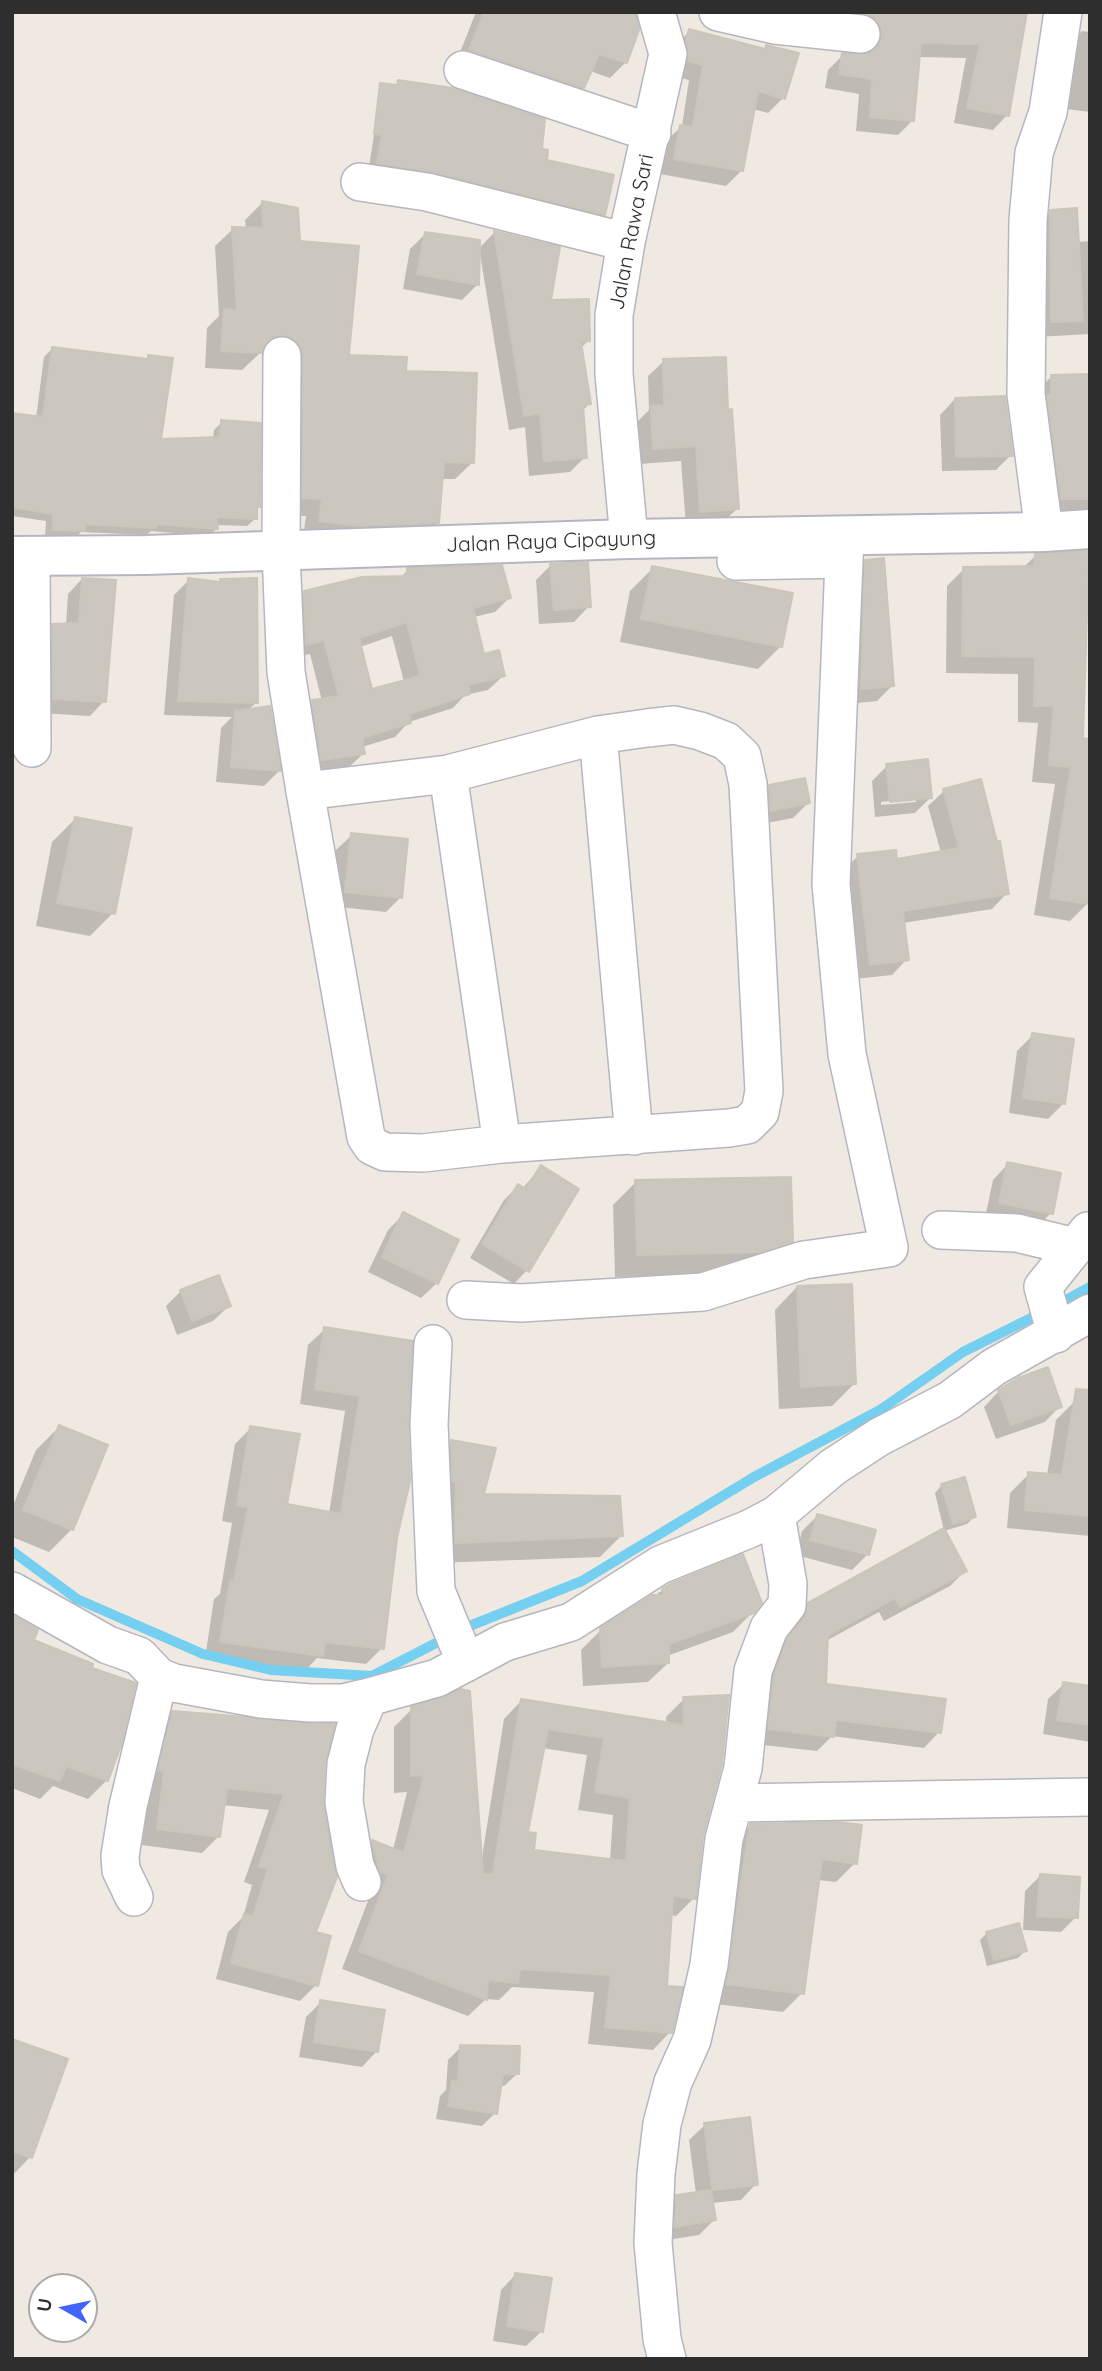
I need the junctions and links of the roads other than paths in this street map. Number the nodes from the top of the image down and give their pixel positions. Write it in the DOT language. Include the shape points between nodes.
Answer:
graph roads {
  1 [pos="656,12"];
  2 [pos="718,12"];
  3 [pos="1063,12"];
  4 [pos="861,34"];
  5 [pos="463,70"];
  6 [pos="652,133"];
  7 [pos="360,181"];
  8 [pos="626,242"];
  9 [pos="282,356"];
  10 [pos="1090,529"];
  11 [pos="1044,533"];
  12 [pos="629,539"];
  13 [pos="845,547"];
  14 [pos="790,548"];
  15 [pos="281,552"];
  16 [pos="22,556"];
  17 [pos="736,561"];
  18 [pos="597,735"];
  19 [pos="32,748"];
  20 [pos="448,774"];
  21 [pos="305,791"];
  22 [pos="634,1136"];
  23 [pos="502,1144"];
  24 [pos="941,1230"];
  25 [pos="1082,1237"];
  26 [pos="466,1300"];
  27 [pos="1090,1312"];
  28 [pos="1051,1317"];
  29 [pos="433,1344"];
  30 [pos="776,1515"];
  31 [pos="12,1591"];
  32 [pos="466,1662"];
  33 [pos="159,1677"];
  34 [pos="369,1698"];
  35 [pos="1090,1797"];
  36 [pos="735,1803"];
  37 [pos="362,1882"];
  38 [pos="134,1898"];
  39 [pos="667,2359"];
  1 -- 6 [label="street, Jalan Rawa Sari" via="668,54"];
  2 -- 4 [label="street" via="775,25"];
  3 -- 11 [label="street" via="1048,112 1034,153 1028,220 1026,394"];
  5 -- 6 [label="street"];
  6 -- 8 [label="street, Jalan Rawa Sari"];
  7 -- 8 [label="street" via="427,192"];
  8 -- 12 [label="street, Jalan Rawa Sari" via="614,315 614,374"];
  9 -- 15 [label="street"];
  10 -- 11 [label="main road, Jalan Raya Cipayung"];
  11 -- 13 [label="main road, Jalan Raya Cipayung"];
  12 -- 14 [label="main road, Jalan Raya Cipayung"];
  12 -- 15 [label="main road, Jalan Raya Cipayung"];
  13 -- 14 [label="main road, Jalan Raya Cipayung"];
  13 -- 26 [label="street" via="831,884 847,1054 890,1248 804,1260 703,1292 521,1303"];
  14 -- 17 [label="street"];
  15 -- 16 [label="main road, Jalan Raya Cipayung"];
  15 -- 21 [label="street" via="286,672"];
  16 -- 19 [label="street"];
  18 -- 20 [label="street"];
  18 -- 22 [label="street"];
  18 -- 22 [label="street" via="674,725 700,730 726,741 742,756 748,784 764,1091 760,1112 747,1125"];
  20 -- 21 [label="street"];
  20 -- 23 [label="street"];
  21 -- 23 [label="street" via="366,1137 385,1152 423,1153"];
  22 -- 23 [label="street"];
  24 -- 25 [label="street"];
  25 -- 28 [label="street" via="1044,1284"];
  27 -- 28 [label="street"];
  28 -- 30 [label="street" via="950,1401 868,1444"];
  29 -- 32 [label="street" via="429,1424 436,1591"];
  30 -- 32 [label="street" via="660,1565 571,1622 505,1642"];
  30 -- 36 [label="street" via="788,1584 787,1605 769,1628 753,1671"];
  31 -- 33 [label="street" via="108,1645 139,1656"];
  32 -- 34 [label="street" via="437,1678"];
  33 -- 34 [label="street" via="261,1699 343,1703"];
  33 -- 38 [label="street" via="120,1856"];
  34 -- 37 [label="street" via="346,1764 344,1802"];
  35 -- 36 [label="street"];
  36 -- 39 [label="street" via="724,1839 701,2004 692,2040 669,2093 656,2174 653,2243"];
}
